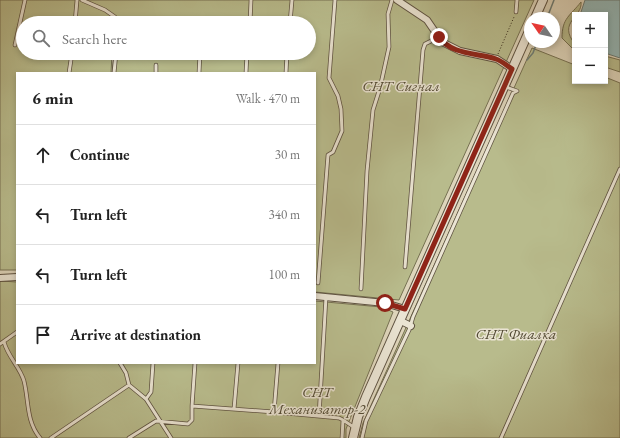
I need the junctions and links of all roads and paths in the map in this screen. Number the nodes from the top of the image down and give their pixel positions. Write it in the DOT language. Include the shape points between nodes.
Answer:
graph roads {
  1 [pos="25,0"];
  2 [pos="77,0"];
  3 [pos="82,0"];
  4 [pos="251,0"];
  5 [pos="292,0"];
  6 [pos="335,0"];
  7 [pos="392,0"];
  8 [pos="397,0"];
  9 [pos="516,0"];
  10 [pos="543,0"];
  11 [pos="516,12"];
  12 [pos="538,12"];
  13 [pos="21,16"];
  14 [pos="76,16"];
  15 [pos="114,16"];
  16 [pos="250,16"];
  17 [pos="291,16"];
  18 [pos="16,37"];
  19 [pos="439,37"];
  20 [pos="524,42"];
  21 [pos="14,45"];
  22 [pos="497,59"];
  23 [pos="71,60"];
  24 [pos="115,60"];
  25 [pos="200,60"];
  26 [pos="247,60"];
  27 [pos="287,60"];
  28 [pos="156,65"];
  29 [pos="512,69"];
  30 [pos="69,72"];
  31 [pos="114,72"];
  32 [pos="156,72"];
  33 [pos="199,72"];
  34 [pos="246,72"];
  35 [pos="286,72"];
  36 [pos="504,86"];
  37 [pos="620,169"];
  38 [pos="405,267"];
  39 [pos="16,277"];
  40 [pos="0,278"];
  41 [pos="318,283"];
  42 [pos="361,289"];
  43 [pos="316,296"];
  44 [pos="326,297"];
  45 [pos="405,309"];
  46 [pos="401,321"];
  47 [pos="411,326"];
  48 [pos="16,333"];
  49 [pos="4,342"];
  50 [pos="0,344"];
  51 [pos="121,364"];
  52 [pos="153,364"];
  53 [pos="195,364"];
  54 [pos="238,364"];
  55 [pos="278,364"];
  56 [pos="129,385"];
  57 [pos="146,399"];
  58 [pos="192,406"];
  59 [pos="234,409"];
  60 [pos="274,412"];
  61 [pos="319,416"];
  62 [pos="161,420"];
  63 [pos="343,420"];
  64 [pos="355,428"];
  65 [pos="40,438"];
  66 [pos="51,438"];
  67 [pos="129,438"];
  68 [pos="171,438"];
  69 [pos="342,438"];
  70 [pos="353,438"];
  71 [pos="362,438"];
  72 [pos="501,438"];
  1 -- 13 [label="lane"];
  2 -- 14 [label="lane"];
  3 -- 15 [label="lane"];
  4 -- 16 [label="lane"];
  5 -- 17 [label="lane"];
  6 -- 41 [label="lane" via="329,78 338,96 342,131 333,152 328,155"];
  7 -- 42 [label="lane" via="388,14 389,47 373,110"];
  8 -- 19 [label="street" via="427,20"];
  9 -- 11 [label="lane"];
  10 -- 12 [label="street"];
  11 -- 22 [label="path"];
  18 -- 21 [label="lane"];
  19 -- 22 [label="street" via="442,42 460,51"];
  19 -- 38 [label="lane" via="425,44 423,50"];
  20 -- 29 [label="street"];
  22 -- 29 [label="street"];
  23 -- 30 [label="lane"];
  24 -- 31 [label="lane"];
  25 -- 33 [label="lane"];
  26 -- 34 [label="lane"];
  27 -- 35 [label="lane"];
  28 -- 32 [label="lane"];
  29 -- 36 [label="street"];
  36 -- 45 [label="street"];
  36 -- 47 [label="lane" via="516,91 492,138"];
  37 -- 72 [label="lane"];
  39 -- 40 [label="street"];
  43 -- 44 [label="street"];
  44 -- 45 [label="street" via="385,303"];
  44 -- 61 [label="lane"];
  45 -- 46 [label="street"];
  46 -- 47 [label="street"];
  46 -- 64 [label="street" via="366,397"];
  47 -- 71 [label="lane" via="366,421"];
  48 -- 49 [label="lane"];
  49 -- 50 [label="lane"];
  49 -- 65 [label="lane" via="8,355 24,381 31,420"];
  51 -- 56 [label="lane"];
  52 -- 57 [label="lane" via="151,392"];
  53 -- 58 [label="lane"];
  54 -- 59 [label="lane"];
  55 -- 60 [label="lane"];
  56 -- 57 [label="lane"];
  56 -- 66 [label="lane"];
  57 -- 62 [label="lane"];
  58 -- 59 [label="lane"];
  58 -- 62 [label="lane" via="192,420 188,424"];
  59 -- 60 [label="lane"];
  60 -- 61 [label="lane"];
  61 -- 63 [label="lane"];
  62 -- 67 [label="lane"];
  62 -- 68 [label="lane"];
  63 -- 64 [label="lane"];
  63 -- 69 [label="lane"];
  64 -- 70 [label="street"];
}
